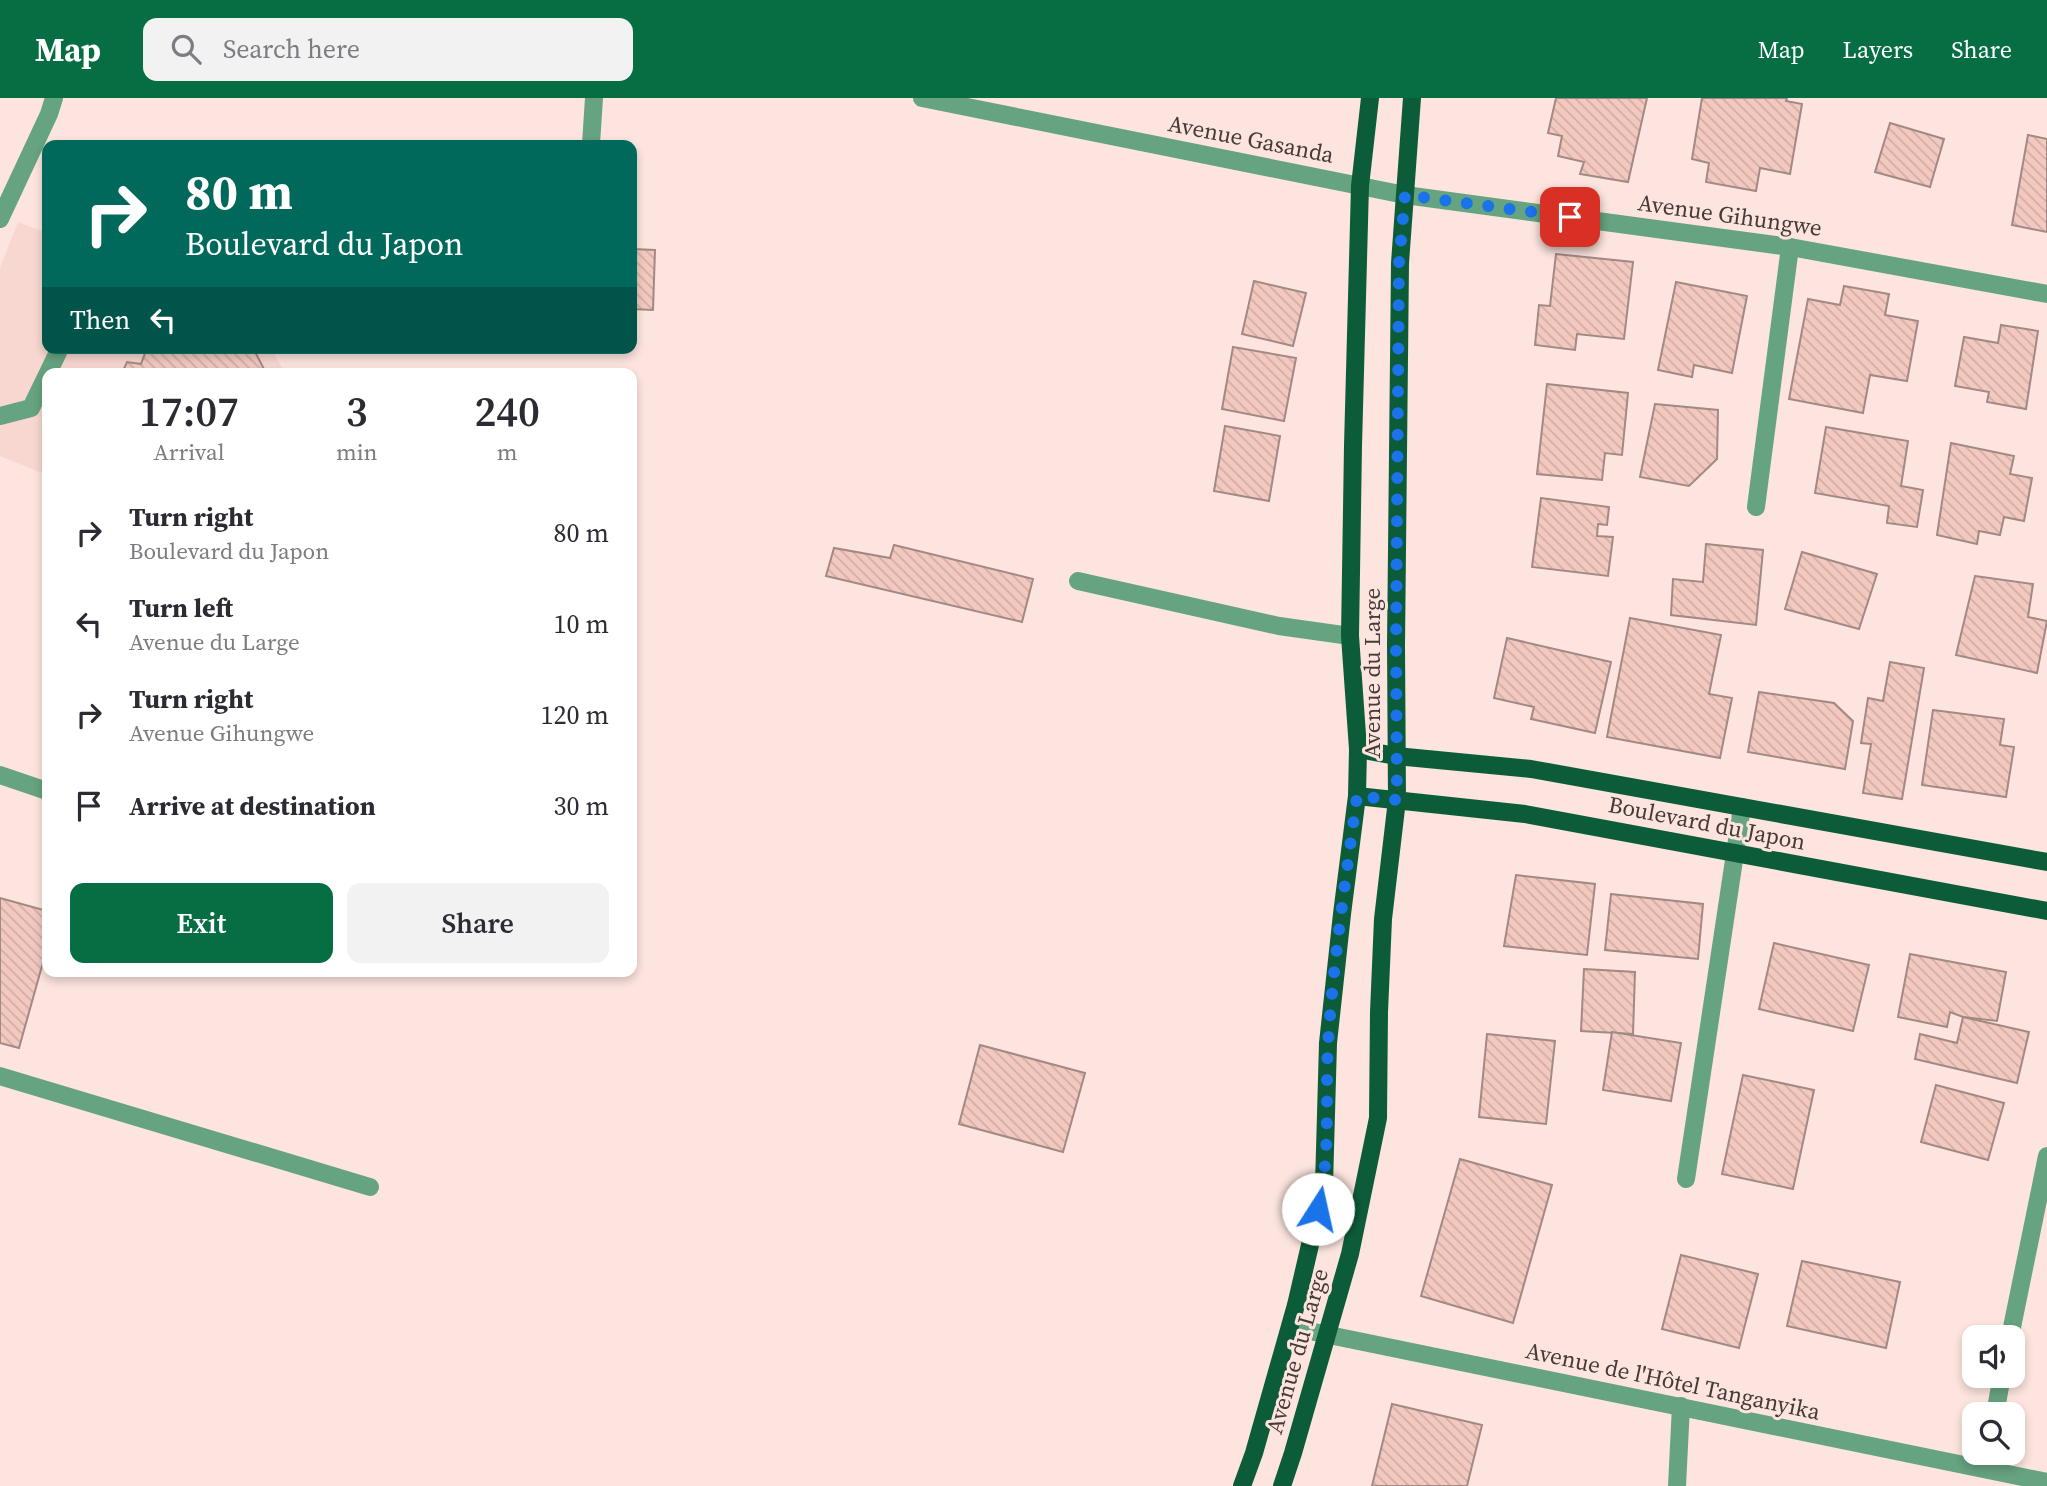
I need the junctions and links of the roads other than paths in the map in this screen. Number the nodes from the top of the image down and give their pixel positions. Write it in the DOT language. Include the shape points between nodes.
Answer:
graph roads {
  1 [pos="54,98"];
  2 [pos="594,98"];
  3 [pos="922,98"];
  4 [pos="1370,98"];
  5 [pos="1412,98"];
  6 [pos="591,140"];
  7 [pos="1360,186"];
  8 [pos="1405,195"];
  9 [pos="0,219"];
  10 [pos="1790,247"];
  11 [pos="2047,293"];
  12 [pos="42,386"];
  13 [pos="0,416"];
  14 [pos="1756,507"];
  15 [pos="1078,581"];
  16 [pos="1350,636"];
  17 [pos="1358,749"];
  18 [pos="1396,756"];
  19 [pos="0,775"];
  20 [pos="42,789"];
  21 [pos="1357,796"];
  22 [pos="1397,800"];
  23 [pos="1742,807"];
  24 [pos="1735,853"];
  25 [pos="2047,862"];
  26 [pos="2047,911"];
  27 [pos="0,1076"];
  28 [pos="2047,1156"];
  29 [pos="1686,1179"];
  30 [pos="370,1187"];
  31 [pos="2012,1325"];
  32 [pos="1290,1327"];
  33 [pos="1326,1335"];
  34 [pos="1681,1406"];
  35 [pos="1962,1457"];
  36 [pos="1997,1465"];
  37 [pos="2047,1482"];
  38 [pos="1242,1486"];
  39 [pos="1282,1486"];
  40 [pos="1677,1486"];
  1 -- 9 [label="street"];
  2 -- 6 [label="street"];
  3 -- 7 [label="street, Avenue Gasanda"];
  4 -- 7 [label="main road, Avenue du Large"];
  5 -- 8 [label="main road, Avenue du Large"];
  7 -- 8 [label="street, Avenue Gasanda"];
  7 -- 16 [label="main road, Avenue du Large"];
  8 -- 10 [label="street, Avenue Gihungwe"];
  8 -- 18 [label="main road, Avenue du Large" via="1399,263"];
  10 -- 11 [label="street, Avenue Gihungwe"];
  10 -- 14 [label="street"];
  12 -- 13 [label="street" via="31,408"];
  15 -- 16 [label="street" via="1279,626"];
  16 -- 17 [label="main road, Avenue du Large"];
  17 -- 18 [label="main road, Boulevard du Japon"];
  17 -- 21 [label="main road, Avenue du Large"];
  18 -- 22 [label="main road, Avenue du Large"];
  18 -- 23 [label="main road, Boulevard du Japon" via="1531,769"];
  19 -- 20 [label="street"];
  21 -- 22 [label="main road, Boulevard du Japon"];
  21 -- 32 [label="main road, Avenue du Large" via="1328,1043 1324,1185"];
  22 -- 24 [label="main road, Boulevard du Japon" via="1525,814"];
  22 -- 33 [label="main road, Avenue du Large" via="1384,919 1378,1118 1350,1254"];
  23 -- 24 [label="street"];
  23 -- 25 [label="main road, Boulevard du Japon"];
  24 -- 26 [label="main road, Boulevard du Japon"];
  24 -- 29 [label="street"];
  27 -- 30 [label="street"];
  28 -- 31 [label="street"];
  32 -- 33 [label="street, Avenue de l'Hôtel Tanganyika"];
  32 -- 38 [label="main road, Avenue du Large"];
  33 -- 34 [label="street, Avenue de l'Hôtel Tanganyika"];
  33 -- 39 [label="main road, Avenue du Large"];
  34 -- 35 [label="street, Avenue de l'Hôtel Tanganyika"];
  34 -- 40 [label="street"];
  36 -- 37 [label="street, Avenue de l'Hôtel Tanganyika"];
}
